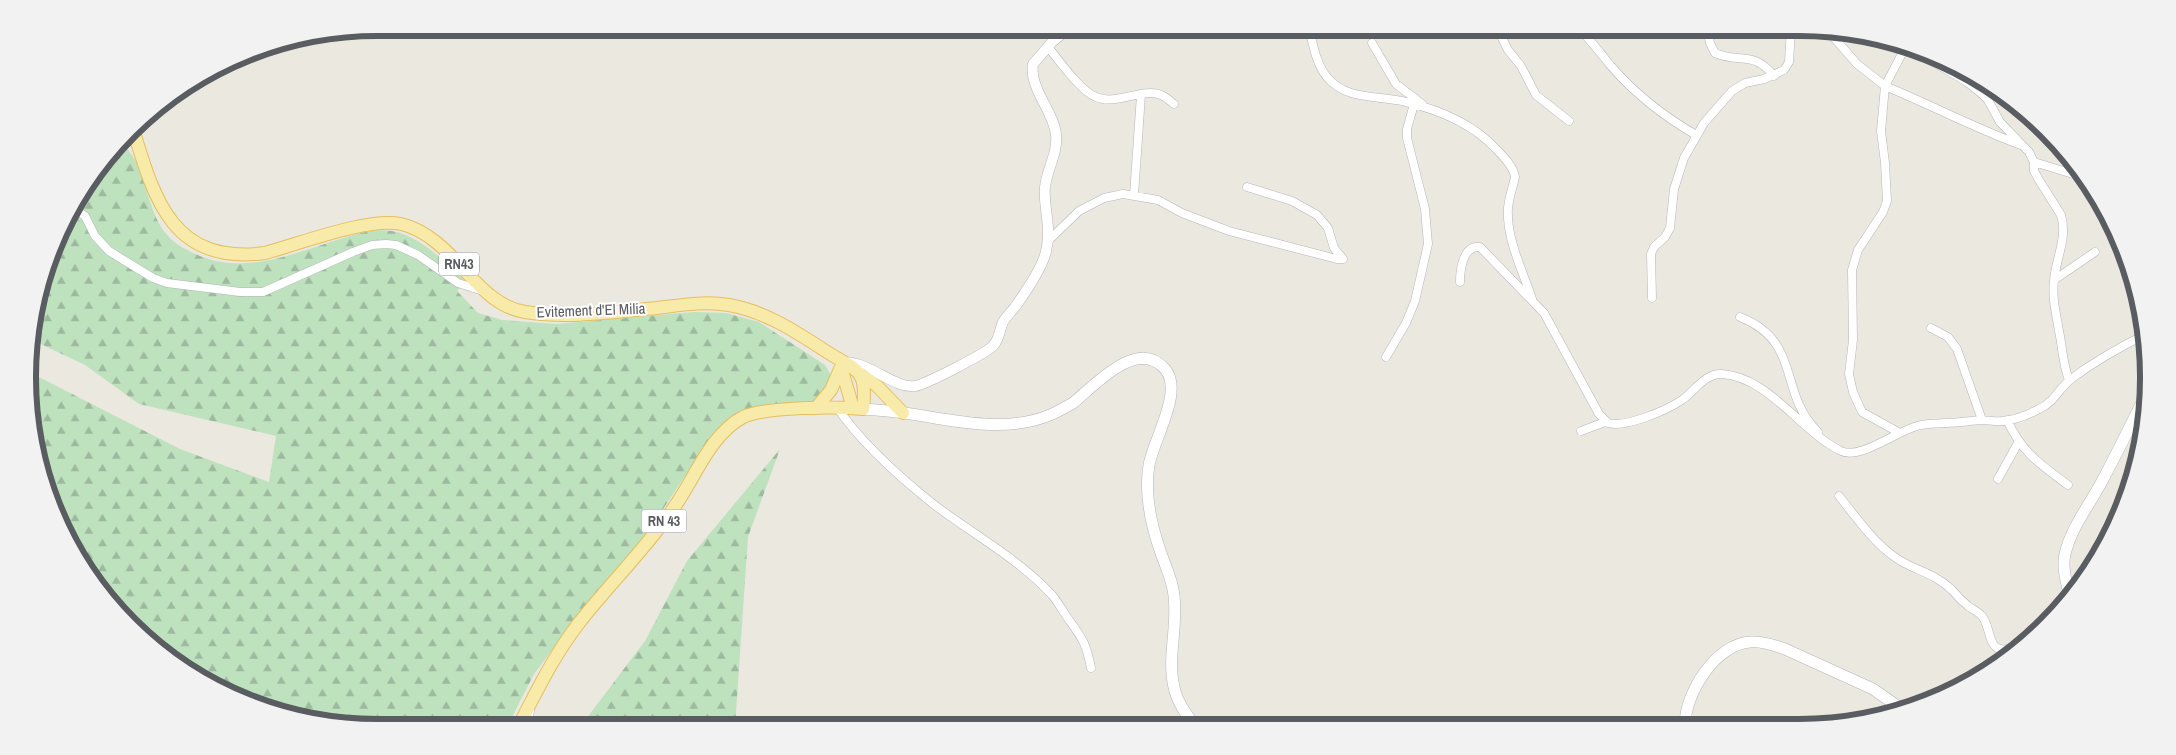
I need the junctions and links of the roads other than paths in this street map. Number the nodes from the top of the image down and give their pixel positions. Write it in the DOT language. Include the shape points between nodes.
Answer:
graph roads {
  1 [pos="1060,36"];
  2 [pos="1311,36"];
  3 [pos="1501,36"];
  4 [pos="1585,36"];
  5 [pos="1708,36"];
  6 [pos="1791,36"];
  7 [pos="1835,38"];
  8 [pos="1372,43"];
  9 [pos="1048,46"];
  10 [pos="1903,53"];
  11 [pos="1948,70"];
  12 [pos="1774,76"];
  13 [pos="1886,86"];
  14 [pos="1141,96"];
  15 [pos="1174,104"];
  16 [pos="1414,104"];
  17 [pos="1428,109"];
  18 [pos="1569,121"];
  19 [pos="1696,135"];
  20 [pos="136,136"];
  21 [pos="2023,146"];
  22 [pos="2034,162"];
  23 [pos="2072,174"];
  24 [pos="1247,187"];
  25 [pos="1134,195"];
  26 [pos="79,212"];
  27 [pos="1048,241"];
  28 [pos="2095,252"];
  29 [pos="2054,280"];
  30 [pos="1460,282"];
  31 [pos="485,291"];
  32 [pos="1652,298"];
  33 [pos="1533,301"];
  34 [pos="1740,317"];
  35 [pos="1931,328"];
  36 [pos="2138,339"];
  37 [pos="1386,357"];
  38 [pos="842,364"];
  39 [pos="857,372"];
  40 [pos="2069,380"];
  41 [pos="836,406"];
  42 [pos="816,408"];
  43 [pos="858,408"];
  44 [pos="2138,412"];
  45 [pos="903,413"];
  46 [pos="1982,420"];
  47 [pos="2007,420"];
  48 [pos="1605,422"];
  49 [pos="1581,431"];
  50 [pos="1898,432"];
  51 [pos="1827,443"];
  52 [pos="2018,443"];
  53 [pos="1998,479"];
  54 [pos="2068,486"];
  55 [pos="1839,496"];
  56 [pos="2068,587"];
  57 [pos="2004,650"];
  58 [pos="1091,668"];
  59 [pos="530,705"];
  60 [pos="1895,705"];
  61 [pos="522,719"];
  62 [pos="529,719"];
  63 [pos="1190,719"];
  64 [pos="1685,719"];
  1 -- 9 [label="street"];
  2 -- 16 [label="street" via="1319,64 1340,89"];
  3 -- 18 [label="street" via="1536,95"];
  4 -- 19 [label="street" via="1645,99"];
  5 -- 12 [label="street" via="1715,53 1758,61"];
  6 -- 12 [label="street" via="1789,62"];
  7 -- 13 [label="street" via="1858,64"];
  8 -- 17 [label="street" via="1396,84"];
  9 -- 14 [label="street" via="1094,97 1123,99"];
  9 -- 27 [label="street" via="1032,69 1056,134 1055,153 1045,187"];
  10 -- 13 [label="street"];
  11 -- 21 [label="street" via="1988,100 2000,122"];
  12 -- 19 [label="street" via="1745,83 1732,91"];
  13 -- 21 [label="street"];
  13 -- 50 [label="street" via="1881,132 1887,201 1884,212 1858,250 1852,270 1849,374 1862,412"];
  14 -- 15 [label="street" via="1156,93"];
  14 -- 25 [label="street"];
  16 -- 17 [label="street"];
  16 -- 37 [label="street" via="1407,129 1426,215 1428,250 1411,312"];
  17 -- 33 [label="street" via="1458,119 1478,131 1515,173 1508,206 1510,228"];
  19 -- 32 [label="street" via="1674,189 1670,228 1651,254"];
  20 -- 31 [label="main road, Evitement d'El Milia / RN43" via="152,185 167,214 177,228 202,247 226,254 265,253 372,224 400,224 438,244"];
  21 -- 22 [label="street"];
  22 -- 23 [label="street"];
  22 -- 29 [label="street" via="2036,175 2063,220 2063,238"];
  24 -- 25 [label="street" via="1292,201 1317,215 1328,228 1334,248 1343,258 1339,260 1248,237 1202,222 1158,200"];
  25 -- 27 [label="street" via="1113,195 1090,205 1072,217"];
  26 -- 31 [label="street" via="109,251 162,282 233,292 263,292 353,252 386,244 418,255 458,283"];
  27 -- 38 [label="street" via="1044,258 1004,321 999,338 985,351 929,381 910,386 859,364"];
  28 -- 29 [label="street"];
  29 -- 40 [label="street" via="2054,308"];
  30 -- 33 [label="street" via="1463,260 1478,246"];
  31 -- 38 [label="main road, Evitement d'El Milia / RN43" via="503,305 544,315 707,303 730,306 775,321"];
  33 -- 48 [label="street" via="1544,313"];
  34 -- 51 [label="street" via="1754,323 1775,340 1802,411"];
  35 -- 46 [label="street" via="1948,337 1957,349"];
  36 -- 40 [label="street"];
  38 -- 39 [label="main road, Evitement d'El Milia"];
  38 -- 42 [label="main road" via="831,390"];
  38 -- 43 [label="main road"];
  39 -- 43 [label="main road" via="865,386"];
  39 -- 45 [label="main road, Evitement d'El Milia" via="877,386"];
  40 -- 47 [label="street" via="2042,408"];
  41 -- 42 [label="main road, RN 43"];
  41 -- 43 [label="main road, RN 43"];
  41 -- 58 [label="street" via="853,430 909,483 1009,557 1054,597 1081,634"];
  42 -- 59 [label="main road, RN 43" via="762,412 745,416 730,426 716,441 675,506 579,623 553,661"];
  43 -- 45 [label="main road"];
  44 -- 56 [label="main road" via="2075,528 2064,557"];
  45 -- 63 [label="main road" via="976,424 1025,423 1071,404 1106,374 1129,361 1146,359 1166,370 1172,385 1171,402 1149,465 1148,498 1150,518 1175,598 1173,684 1180,705"];
  46 -- 47 [label="street"];
  46 -- 50 [label="street" via="1924,424"];
  47 -- 52 [label="street"];
  48 -- 49 [label="street"];
  48 -- 51 [label="street" via="1625,423 1666,408 1691,393 1707,378 1722,374 1743,379 1765,392"];
  50 -- 51 [label="street" via="1858,453 1842,452"];
  52 -- 53 [label="street"];
  52 -- 54 [label="street"];
  55 -- 57 [label="street" via="1888,551 1901,561 1934,575 1982,616 1994,645"];
  59 -- 61 [label="main road, RN 43"];
  59 -- 62 [label="street"];
  60 -- 64 [label="main road" via="1873,689 1792,652 1770,644 1751,642 1737,645 1710,664 1696,687"];
}
